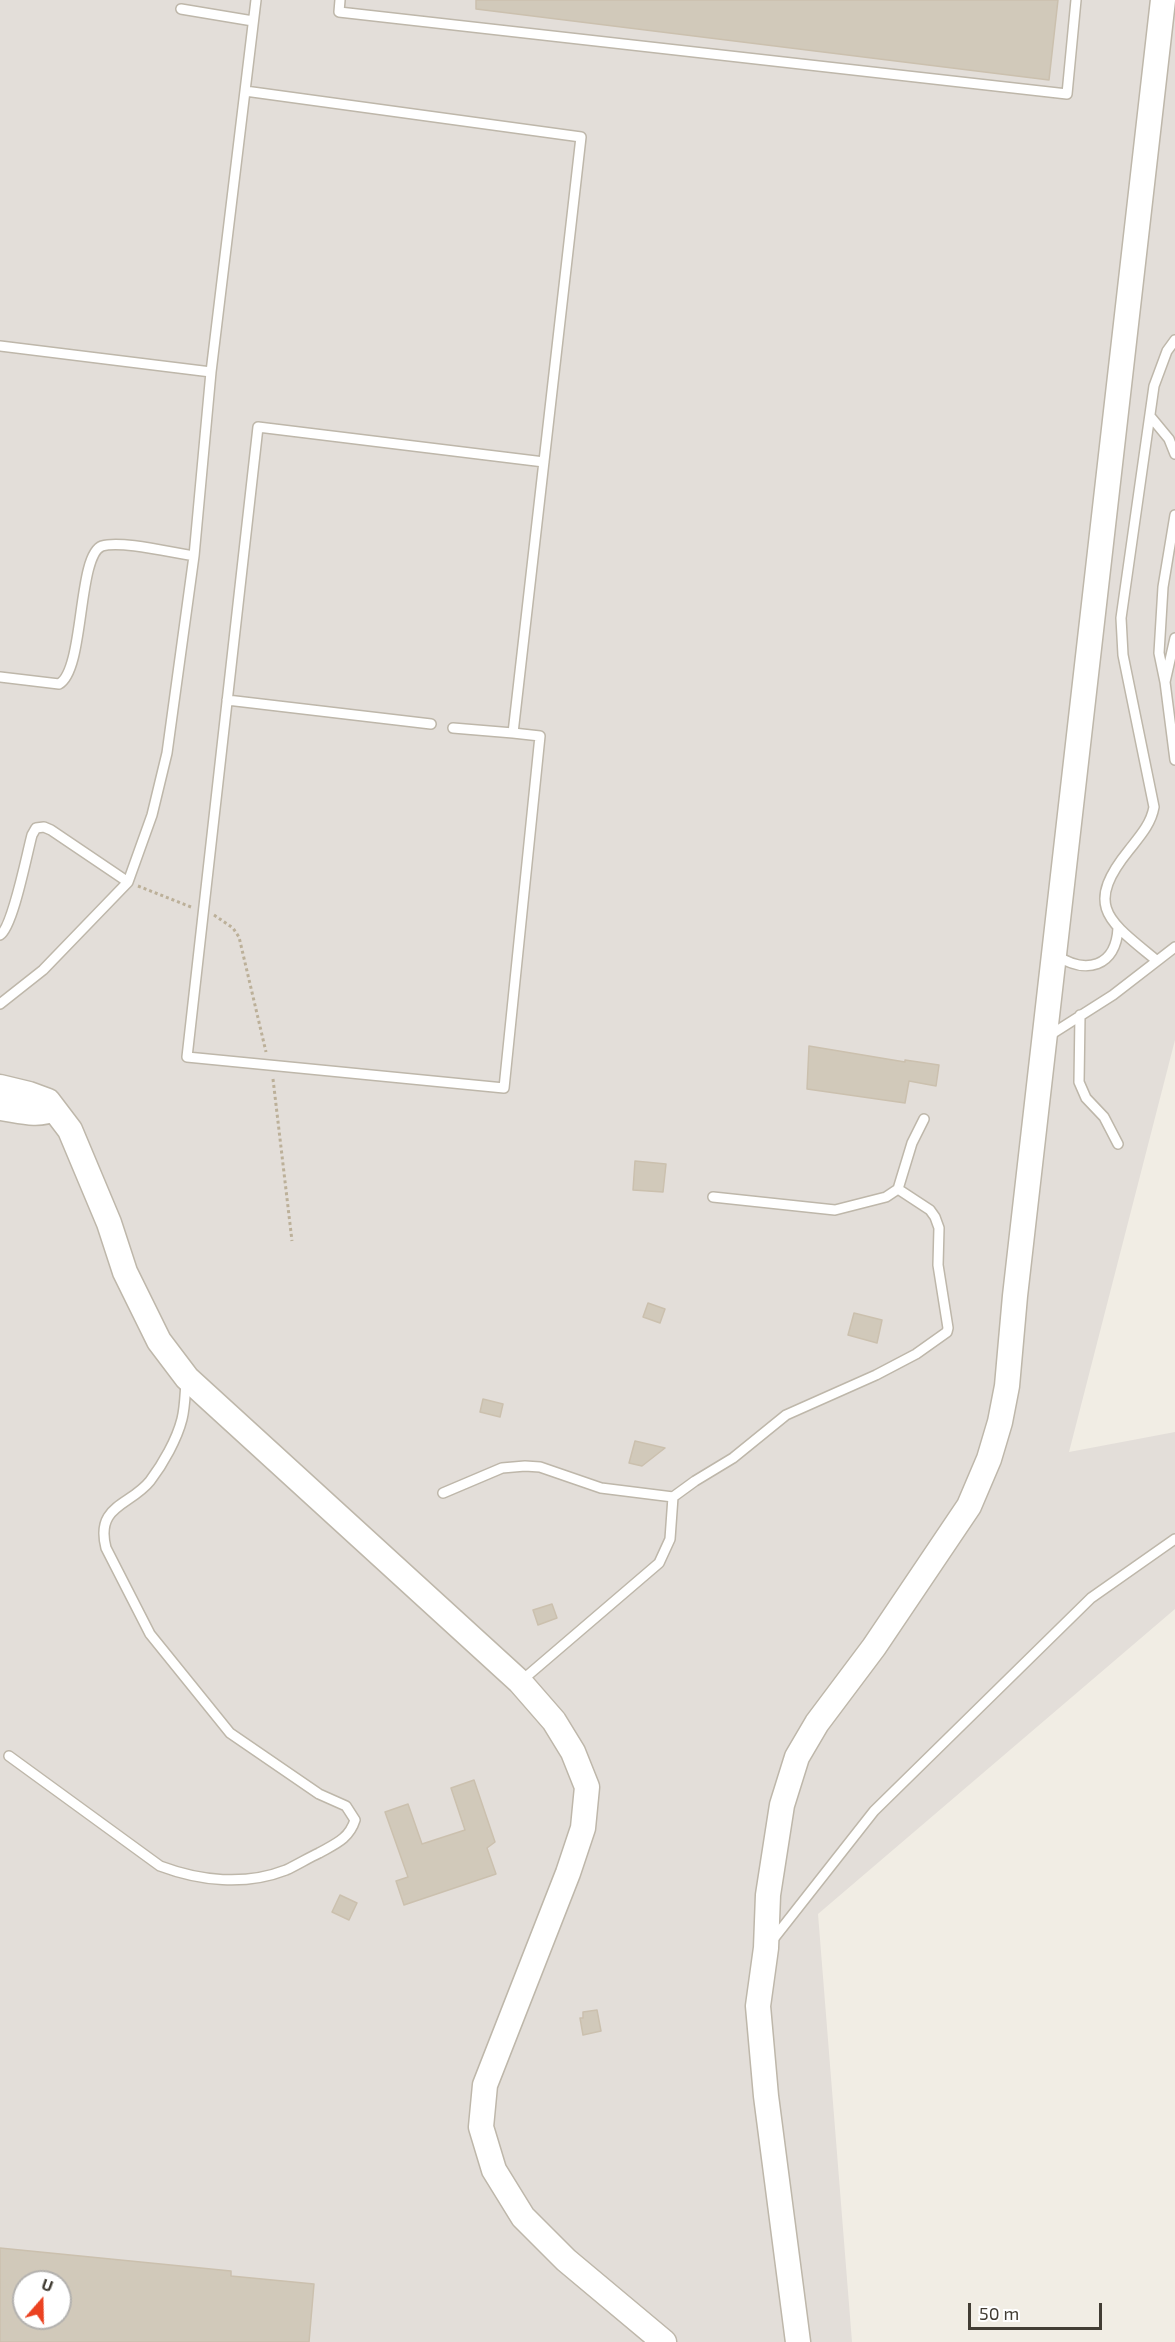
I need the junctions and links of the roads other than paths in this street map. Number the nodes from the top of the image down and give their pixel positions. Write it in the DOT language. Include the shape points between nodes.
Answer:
graph roads {
  1 [pos="256,0"];
  2 [pos="340,0"];
  3 [pos="1076,0"];
  4 [pos="1162,0"];
  5 [pos="181,9"];
  6 [pos="253,21"];
  7 [pos="245,91"];
  8 [pos="1175,340"];
  9 [pos="0,346"];
  10 [pos="212,372"];
  11 [pos="1150,416"];
  12 [pos="1175,454"];
  13 [pos="544,462"];
  14 [pos="1175,514"];
  15 [pos="194,556"];
  16 [pos="1175,638"];
  17 [pos="0,677"];
  18 [pos="1165,682"];
  19 [pos="228,700"];
  20 [pos="431,724"];
  21 [pos="453,728"];
  22 [pos="513,733"];
  23 [pos="1175,760"];
  24 [pos="129,882"];
  25 [pos="1118,928"];
  26 [pos="0,935"];
  27 [pos="1175,947"];
  28 [pos="1054,954"];
  29 [pos="1156,960"];
  30 [pos="0,1004"];
  31 [pos="1080,1015"];
  32 [pos="1045,1038"];
  33 [pos="0,1087"];
  34 [pos="0,1107"];
  35 [pos="53,1109"];
  36 [pos="924,1119"];
  37 [pos="1118,1144"];
  38 [pos="898,1189"];
  39 [pos="713,1197"];
  40 [pos="187,1378"];
  41 [pos="443,1493"];
  42 [pos="673,1497"];
  43 [pos="1175,1539"];
  44 [pos="520,1682"];
  45 [pos="9,1756"];
  46 [pos="766,1948"];
  47 [pos="664,2342"];
  48 [pos="798,2342"];
  1 -- 6 [label="lane"];
  2 -- 3 [label="lane" via="339,12 1068,94"];
  4 -- 28 [label="street"];
  5 -- 6 [label="lane"];
  6 -- 7 [label="lane"];
  7 -- 10 [label="lane"];
  7 -- 13 [label="lane" via="581,136"];
  8 -- 11 [label="lane" via="1155,386"];
  9 -- 10 [label="lane"];
  10 -- 15 [label="lane"];
  11 -- 12 [label="lane" via="1169,439"];
  11 -- 25 [label="lane" via="1122,618 1123,655 1154,807 1152,819 1105,887 1105,907"];
  13 -- 19 [label="lane" via="258,428"];
  13 -- 22 [label="lane"];
  14 -- 18 [label="lane" via="1163,587 1159,653"];
  15 -- 17 [label="lane" via="120,545 97,549 65,680 59,684"];
  15 -- 24 [label="lane" via="167,753 152,815"];
  16 -- 18 [label="lane"];
  18 -- 23 [label="lane"];
  19 -- 20 [label="lane"];
  19 -- 22 [label="lane" via="187,1057 504,1088 540,736"];
  21 -- 22 [label="lane"];
  24 -- 26 [label="lane" via="51,830 36,828 11,915"];
  24 -- 30 [label="lane" via="43,970"];
  25 -- 28 [label="lane" via="1113,951 1102,962 1081,966"];
  25 -- 29 [label="lane"];
  27 -- 29 [label="lane"];
  28 -- 32 [label="street"];
  29 -- 31 [label="lane" via="1113,995"];
  31 -- 32 [label="lane"];
  31 -- 37 [label="lane" via="1079,1082"];
  32 -- 46 [label="street" via="1008,1386 989,1459 969,1506 797,1757 782,1805 768,1895"];
  33 -- 35 [label="street" via="39,1097"];
  34 -- 35 [label="street" via="38,1113"];
  35 -- 40 [label="street" via="70,1130 142,1307 159,1341"];
  36 -- 38 [label="lane"];
  38 -- 39 [label="lane" via="886,1197 835,1210"];
  38 -- 42 [label="lane" via="936,1217 938,1265 948,1328 945,1335 876,1375 786,1415 733,1458"];
  40 -- 44 [label="street"];
  40 -- 45 [label="lane" via="182,1420 167,1454 149,1482 105,1521 102,1533 106,1548 150,1634 231,1733 319,1794 346,1806 355,1820 352,1831 286,1870 256,1878 225,1881 183,1875 160,1866"];
  41 -- 42 [label="lane" via="502,1468 525,1466 540,1467 601,1488"];
  42 -- 44 [label="lane" via="670,1539 659,1563"];
  43 -- 46 [label="lane" via="1090,1598 874,1811"];
  44 -- 47 [label="street" via="554,1721 573,1752 587,1787 583,1828 568,1873 485,2085 482,2127 494,2170 523,2217 566,2260"];
  46 -- 48 [label="street" via="758,2006"];
}
